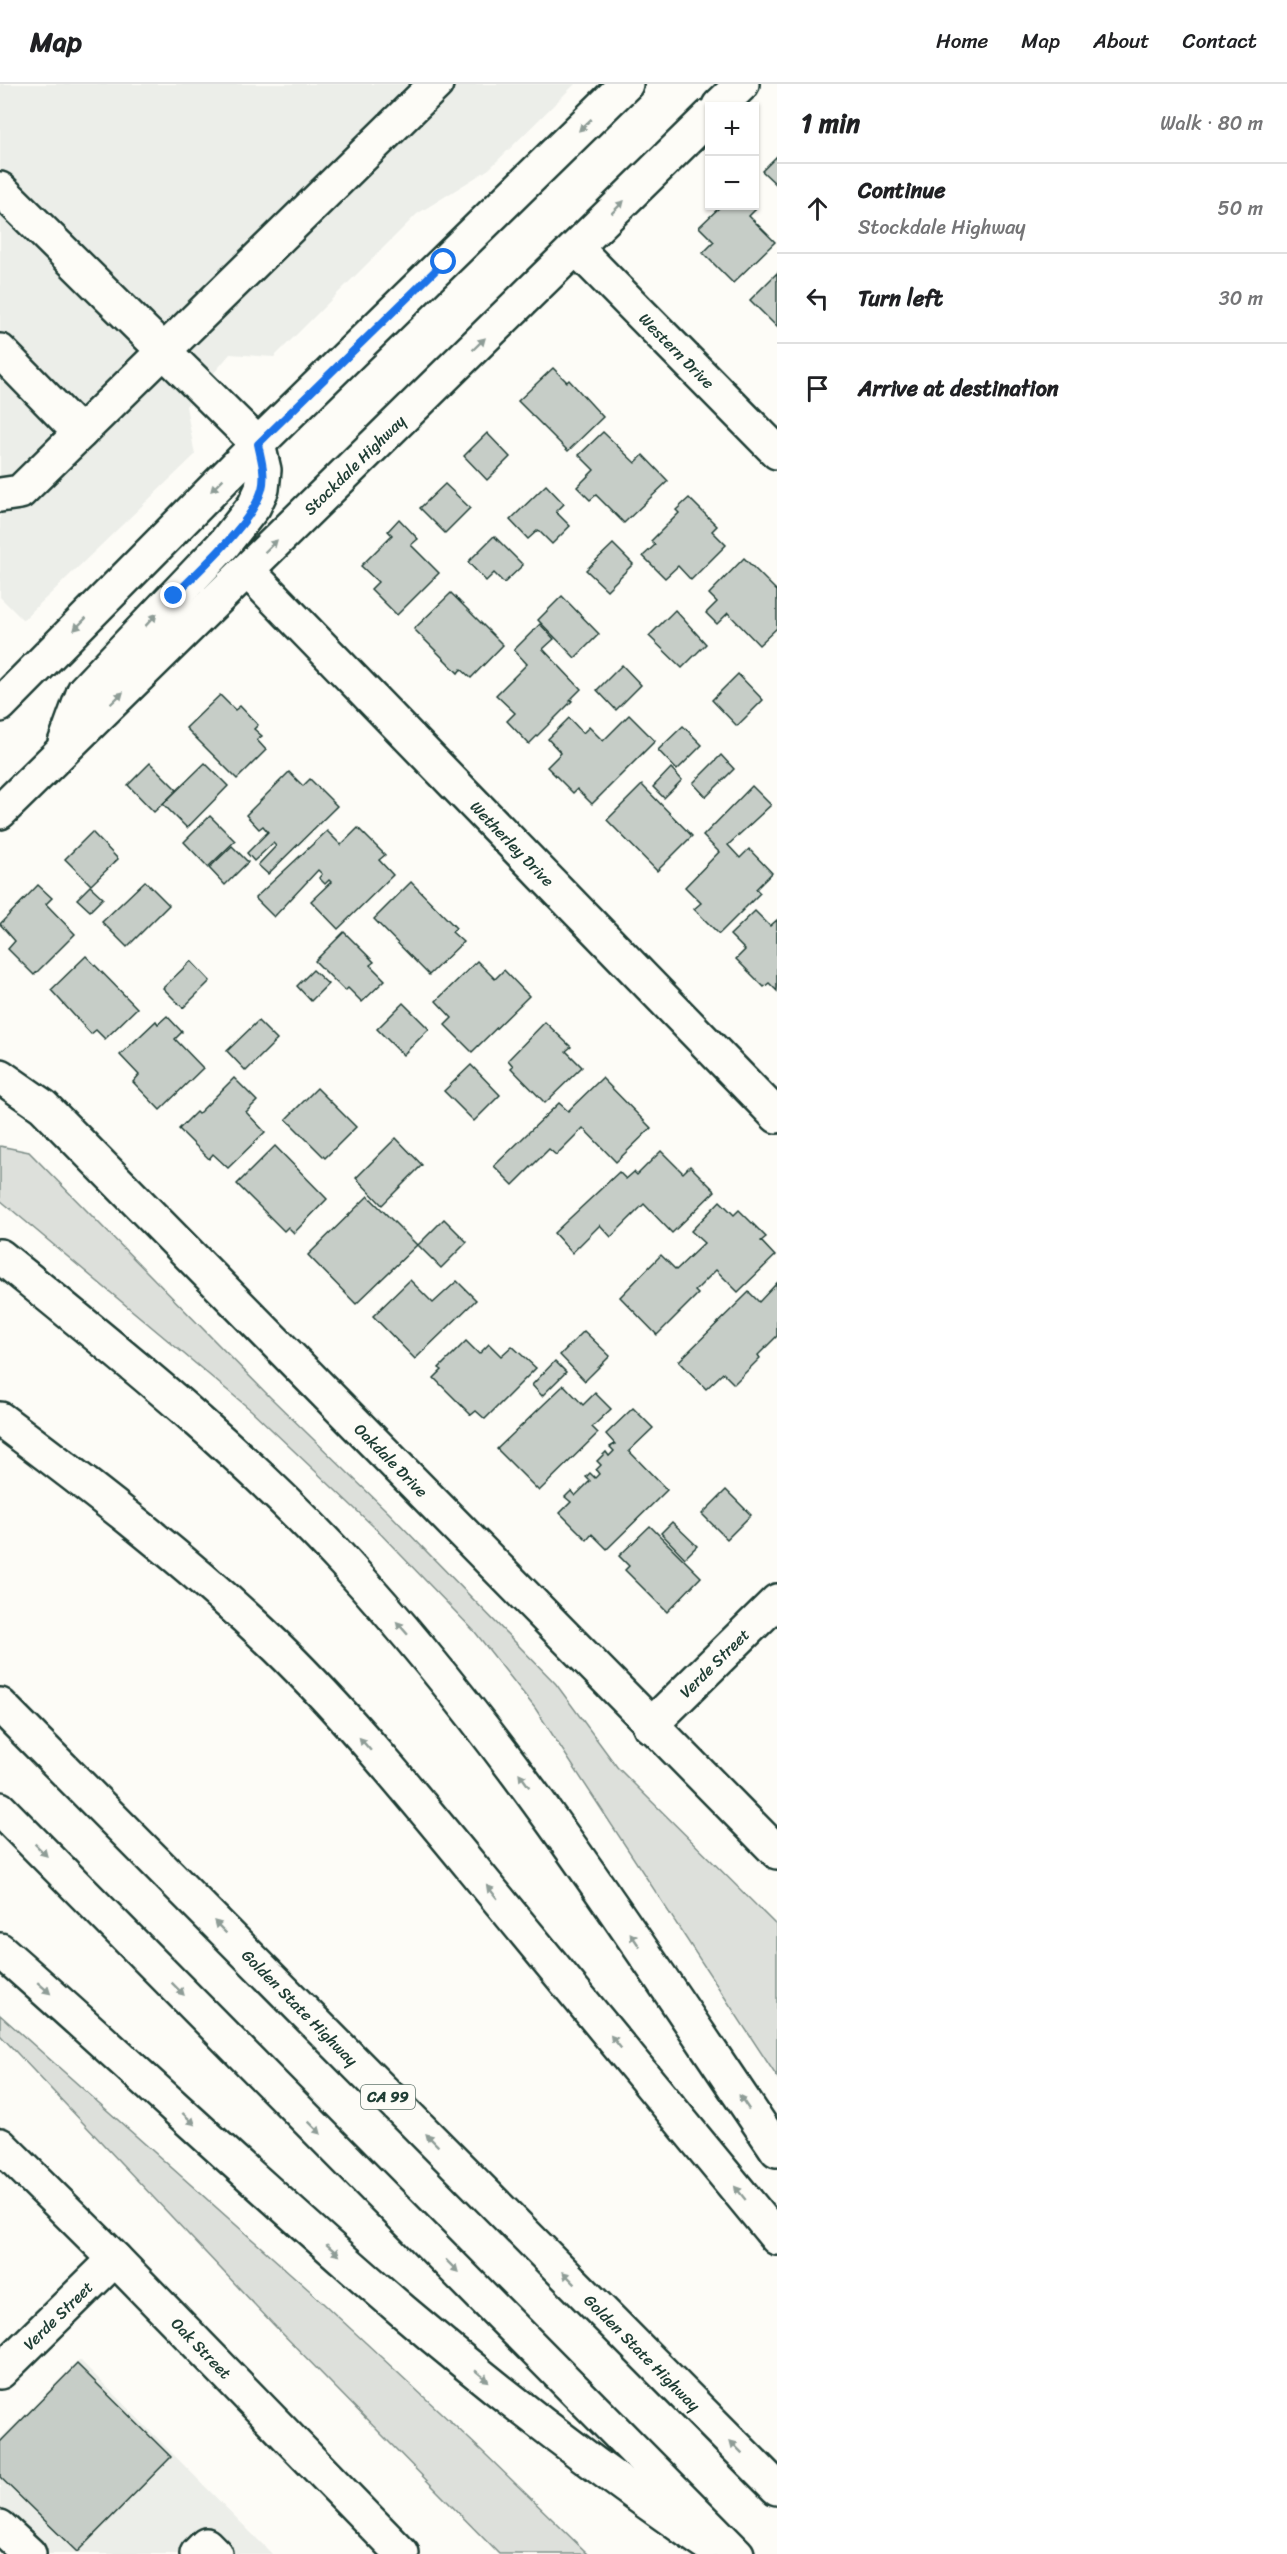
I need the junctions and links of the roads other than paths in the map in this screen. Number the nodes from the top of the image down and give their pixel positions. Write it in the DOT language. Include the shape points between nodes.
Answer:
graph roads {
  1 [pos="436,84"];
  2 [pos="626,84"];
  3 [pos="742,84"];
  4 [pos="723,102"];
  5 [pos="705,121"];
  6 [pos="0,189"];
  7 [pos="576,248"];
  8 [pos="164,349"];
  9 [pos="0,351"];
  10 [pos="80,433"];
  11 [pos="258,444"];
  12 [pos="777,452"];
  13 [pos="0,495"];
  14 [pos="247,570"];
  15 [pos="0,705"];
  16 [pos="61,753"];
  17 [pos="0,812"];
  18 [pos="0,1076"];
  19 [pos="777,1116"];
  20 [pos="0,1256"];
  21 [pos="0,1419"];
  22 [pos="777,1601"];
  23 [pos="0,1705"];
  24 [pos="651,1726"];
  25 [pos="0,1809"];
  26 [pos="777,1852"];
  27 [pos="0,1950"];
  28 [pos="0,2145"];
  29 [pos="777,2150"];
  30 [pos="777,2238"];
  31 [pos="115,2259"];
  32 [pos="0,2372"];
  33 [pos="777,2488"];
  34 [pos="0,2527"];
  35 [pos="29,2554"];
  36 [pos="197,2554"];
  37 [pos="215,2554"];
  38 [pos="401,2554"];
  39 [pos="720,2554"];
  40 [pos="737,2554"];
  1 -- 8 [label="main road"];
  2 -- 11 [label="main road, one-way"];
  3 -- 4 [label="main road"];
  7 -- 5 [label="main road, Stockdale Highway, one-way"];
  6 -- 8 [label="main road"];
  7 -- 12 [label="main road, Western Drive"];
  14 -- 7 [label="main road, Stockdale Highway, one-way"];
  8 -- 10 [label="main road"];
  8 -- 11 [label="main road"];
  9 -- 10 [label="main road"];
  10 -- 13 [label="main road" via="20,492"];
  11 -- 15 [label="main road, one-way"];
  16 -- 11 [label="main road, one-way" via="84,691 224,544 254,506 262,489 264,470"];
  16 -- 14 [label="main road, Stockdale Highway, one-way"];
  14 -- 19 [label="main road, Wetherley Drive"];
  16 -- 17 [label="main road, Stockdale Highway"];
  18 -- 24 [label="main road, Oakdale Drive" via="43,1106"];
  29 -- 20 [label="main road, one-way" via="559,1828 401,1626 234,1452"];
  30 -- 21 [label="main road, one-way" via="452,1844 300,1672 156,1539"];
  22 -- 24 [label="main road, Verde Street"];
  33 -- 23 [label="main road, Golden State Highway / CA 99, one-way"];
  24 -- 26 [label="main road, Oakdale Drive"];
  25 -- 40 [label="main road, one-way"];
  27 -- 39 [label="main road, one-way" via="405,2313 524,2410"];
  28 -- 31 [label="main road, Oak Street"];
  31 -- 32 [label="main road, Verde Street"];
  31 -- 38 [label="main road, Oak Street"];
  34 -- 35 [label="main road"];
  36 -- 37 [label="main road" via="206,2545"];
}
